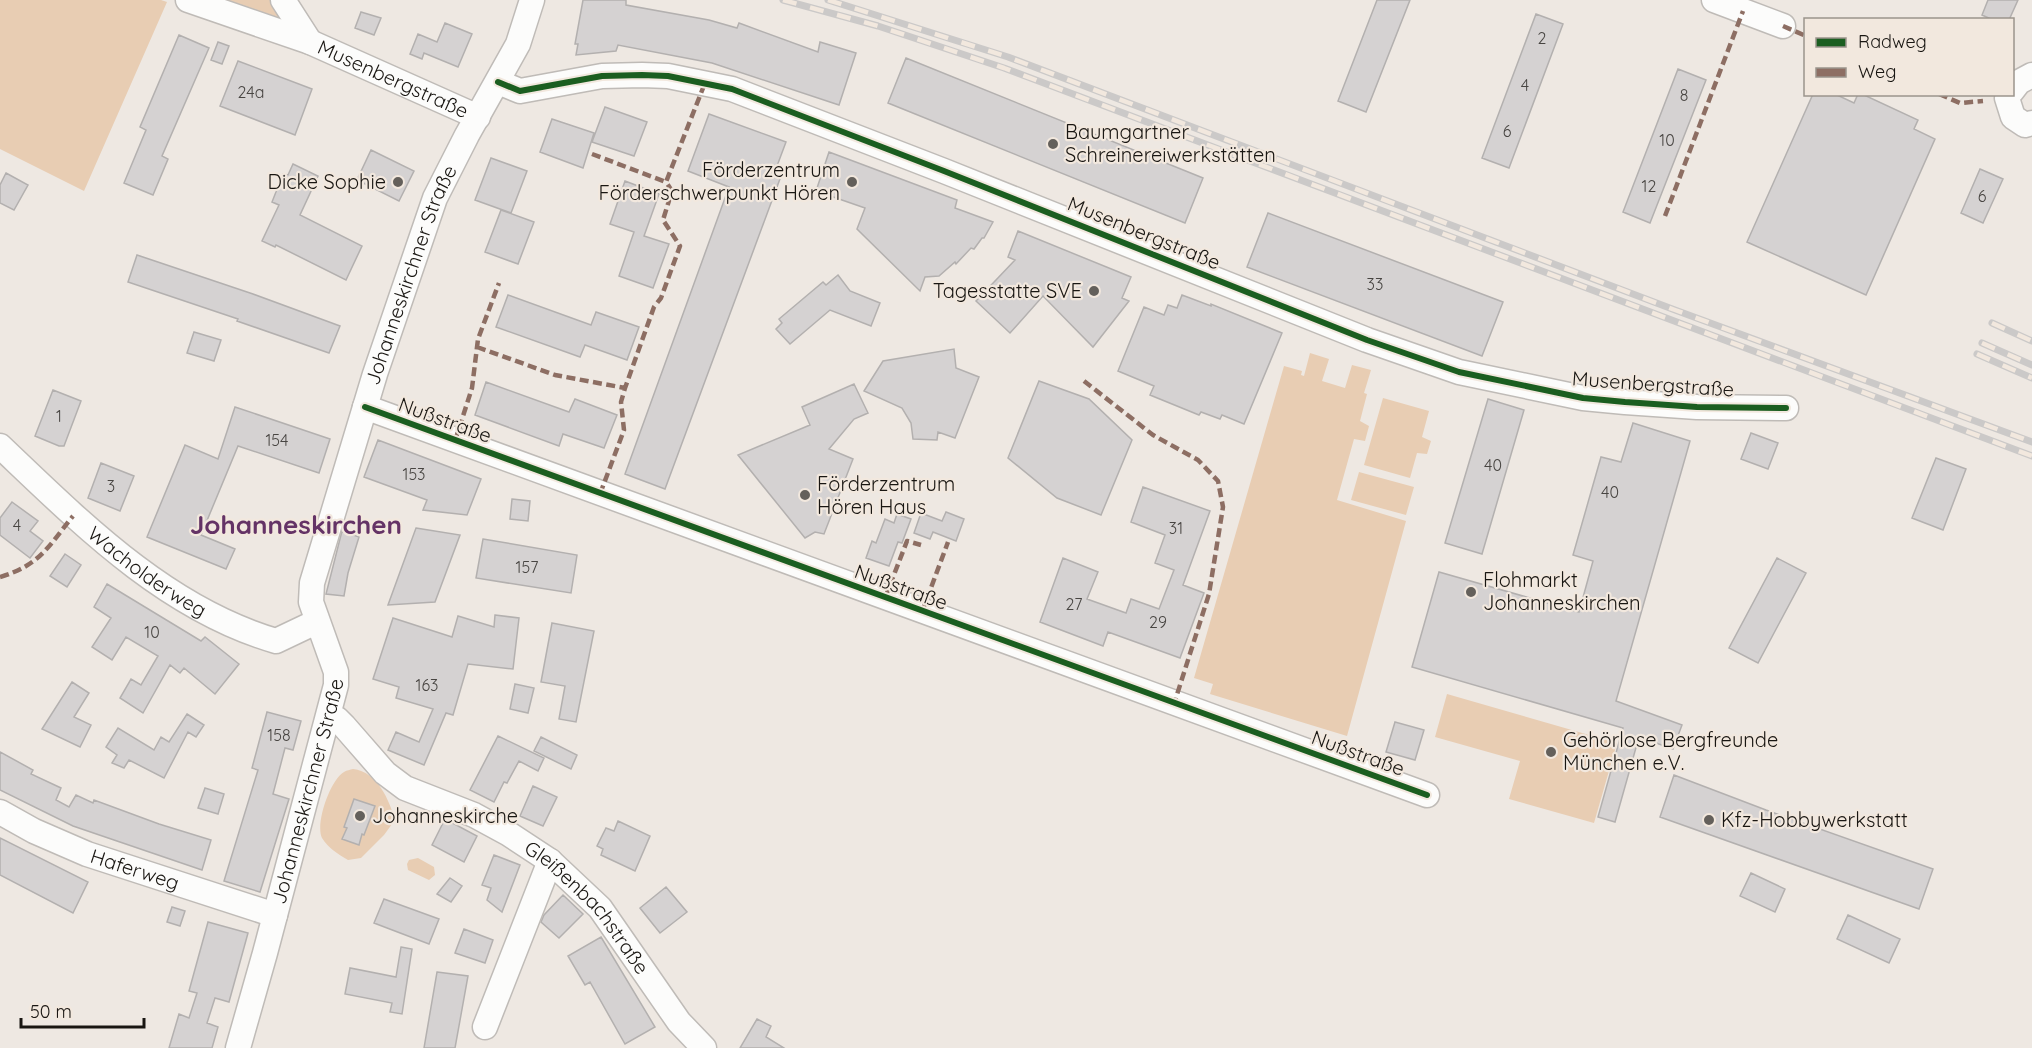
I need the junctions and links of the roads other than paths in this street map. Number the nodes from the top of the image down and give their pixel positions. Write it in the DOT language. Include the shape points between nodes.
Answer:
graph roads {
  1 [pos="188,0"];
  2 [pos="283,0"];
  3 [pos="532,0"];
  4 [pos="1714,0"];
  5 [pos="1783,26"];
  6 [pos="310,42"];
  7 [pos="2032,75"];
  8 [pos="498,82"];
  9 [pos="2014,90"];
  10 [pos="2008,96"];
  11 [pos="478,117"];
  12 [pos="2032,123"];
  13 [pos="365,407"];
  14 [pos="1786,408"];
  15 [pos="0,446"];
  16 [pos="316,621"];
  17 [pos="329,716"];
  18 [pos="1427,795"];
  19 [pos="0,812"];
  20 [pos="550,861"];
  21 [pos="275,915"];
  22 [pos="485,1027"];
  23 [pos="238,1048"];
  24 [pos="704,1048"];
  1 -- 6 [label="street, Musenbergstraße"];
  2 -- 6 [label="street, Musenbergstraße"];
  3 -- 8 [label="street, Johanneskirchner Straße" via="518,44"];
  4 -- 5 [label="street"];
  6 -- 11 [label="street, Musenbergstraße"];
  7 -- 9 [label="street"];
  8 -- 11 [label="street, Johanneskirchner Straße"];
  8 -- 14 [label="street, Musenbergstraße" via="520,91 602,76 642,75 668,76 732,89 1367,340 1460,372 1572,396 1625,402"];
  10 -- 12 [label="street" via="2013,117 2025,125"];
  11 -- 13 [label="street, Johanneskirchner Straße" via="435,198"];
  13 -- 16 [label="street, Johanneskirchner Straße" via="312,583 310,602"];
  13 -- 18 [label="street, Nußstraße"];
  15 -- 16 [label="street, Wacholderweg" via="73,516 139,570 212,616 276,641"];
  16 -- 17 [label="street, Johanneskirchner Straße" via="336,672"];
  17 -- 20 [label="street, Gleißenbachstraße" via="337,719 386,773 405,788 474,815"];
  17 -- 21 [label="street, Johanneskirchner Straße"];
  19 -- 21 [label="street, Haferweg" via="87,854"];
  20 -- 22 [label="street"];
  20 -- 24 [label="street, Gleißenbachstraße" via="600,908 679,1022"];
  21 -- 23 [label="street, Johanneskirchner Straße"];
}
